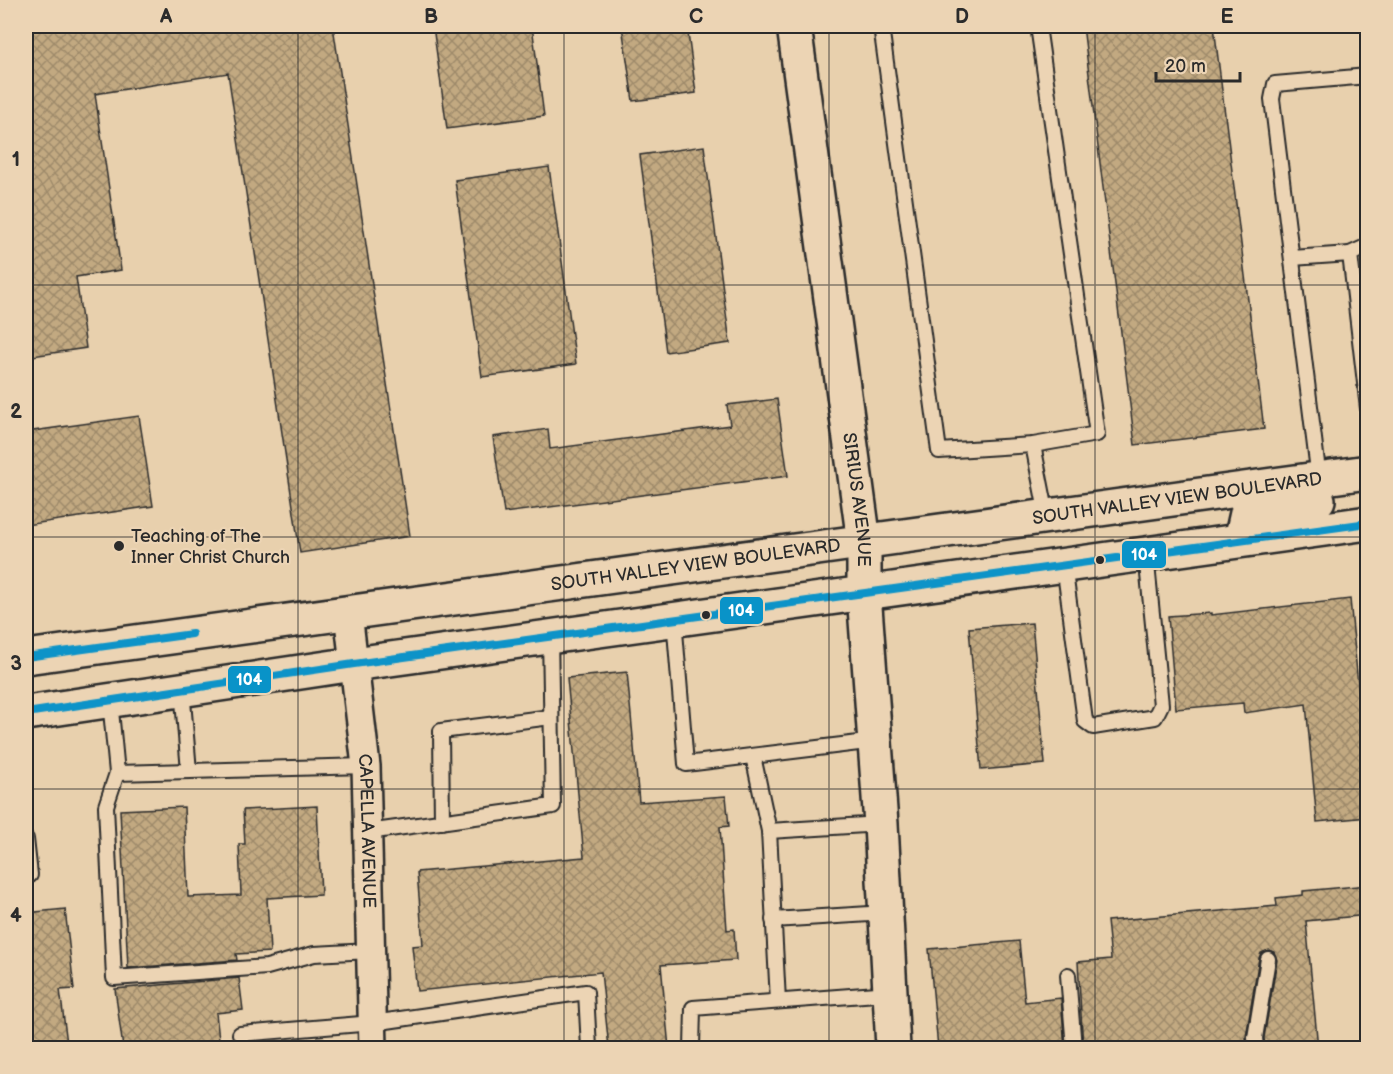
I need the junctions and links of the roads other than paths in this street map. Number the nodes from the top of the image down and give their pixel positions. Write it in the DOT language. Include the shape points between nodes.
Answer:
graph roads {
  1 [pos="794,26"];
  2 [pos="881,26"];
  3 [pos="1038,26"];
  4 [pos="1368,76"];
  5 [pos="1368,246"];
  6 [pos="1350,254"];
  7 [pos="1292,258"];
  8 [pos="1368,409"];
  9 [pos="1033,445"];
  10 [pos="1368,472"];
  11 [pos="1319,479"];
  12 [pos="1368,485"];
  13 [pos="1047,516"];
  14 [pos="1368,523"];
  15 [pos="1241,540"];
  16 [pos="864,542"];
  17 [pos="1146,554"];
  18 [pos="1064,565"];
  19 [pos="543,587"];
  20 [pos="864,593"];
  21 [pos="348,613"];
  22 [pos="674,619"];
  23 [pos="254,626"];
  24 [pos="550,636"];
  25 [pos="26,657"];
  26 [pos="354,664"];
  27 [pos="262,677"];
  28 [pos="182,688"];
  29 [pos="110,700"];
  30 [pos="26,713"];
  31 [pos="551,717"];
  32 [pos="875,741"];
  33 [pos="753,756"];
  34 [pos="366,766"];
  35 [pos="189,771"];
  36 [pos="117,773"];
  37 [pos="442,822"];
  38 [pos="881,824"];
  39 [pos="769,831"];
  40 [pos="368,832"];
  41 [pos="26,839"];
  42 [pos="26,876"];
  43 [pos="886,913"];
  44 [pos="773,920"];
  45 [pos="370,951"];
  46 [pos="1268,959"];
  47 [pos="1068,975"];
  48 [pos="890,993"];
  49 [pos="778,1001"];
  50 [pos="240,1034"];
  51 [pos="373,1036"];
  52 [pos="589,1048"];
  53 [pos="692,1048"];
  54 [pos="893,1048"];
  55 [pos="1074,1048"];
  56 [pos="1256,1048"];
  1 -- 16 [label="main road, SIRIUS AVENUE"];
  2 -- 9 [label="lane" via="939,451"];
  3 -- 9 [label="lane" via="1097,434"];
  4 -- 7 [label="lane" via="1275,84 1272,99"];
  5 -- 6 [label="lane"];
  6 -- 7 [label="lane"];
  6 -- 8 [label="lane"];
  7 -- 11 [label="lane"];
  9 -- 13 [label="lane"];
  10 -- 11 [label="main road, SOUTH VALLEY VIEW BOULEVARD"];
  11 -- 13 [label="main road, SOUTH VALLEY VIEW BOULEVARD"];
  12 -- 15 [label="main road" via="1346,495 1247,513"];
  13 -- 16 [label="main road, SOUTH VALLEY VIEW BOULEVARD"];
  14 -- 15 [label="main road"];
  15 -- 17 [label="main road"];
  16 -- 19 [label="main road, SOUTH VALLEY VIEW BOULEVARD"];
  16 -- 20 [label="main road, SIRIUS AVENUE"];
  17 -- 18 [label="main road"];
  17 -- 18 [label="lane" via="1161,705 1155,717 1093,728 1085,721"];
  18 -- 20 [label="main road"];
  19 -- 21 [label="main road, SOUTH VALLEY VIEW BOULEVARD"];
  19 -- 24 [label="main road"];
  20 -- 22 [label="main road"];
  20 -- 32 [label="main road, SIRIUS AVENUE"];
  21 -- 23 [label="main road, SOUTH VALLEY VIEW BOULEVARD"];
  21 -- 26 [label="street, CAPELLA AVENUE"];
  22 -- 24 [label="main road"];
  22 -- 33 [label="lane" via="686,764"];
  23 -- 25 [label="main road, SOUTH VALLEY VIEW BOULEVARD"];
  23 -- 27 [label="main road"];
  24 -- 26 [label="main road"];
  24 -- 31 [label="lane"];
  26 -- 27 [label="main road"];
  26 -- 34 [label="street, CAPELLA AVENUE"];
  27 -- 28 [label="main road"];
  28 -- 29 [label="main road"];
  28 -- 35 [label="lane"];
  29 -- 30 [label="main road"];
  29 -- 36 [label="lane"];
  31 -- 37 [label="lane" via="553,806"];
  31 -- 37 [label="lane" via="441,731"];
  32 -- 33 [label="lane"];
  32 -- 38 [label="main road, SIRIUS AVENUE"];
  33 -- 39 [label="lane"];
  34 -- 35 [label="lane"];
  34 -- 40 [label="street, CAPELLA AVENUE"];
  35 -- 36 [label="lane"];
  36 -- 45 [label="lane" via="106,806 114,978 267,967 314,954"];
  37 -- 40 [label="lane"];
  38 -- 39 [label="lane"];
  38 -- 43 [label="main road, SIRIUS AVENUE"];
  39 -- 44 [label="lane"];
  40 -- 45 [label="street, CAPELLA AVENUE"];
  41 -- 42 [label="lane" via="30,875"];
  43 -- 44 [label="lane"];
  43 -- 48 [label="main road, SIRIUS AVENUE"];
  44 -- 49 [label="lane"];
  45 -- 51 [label="street, CAPELLA AVENUE"];
  46 -- 56 [label="lane"];
  47 -- 55 [label="lane"];
  48 -- 49 [label="lane"];
  48 -- 54 [label="main road, SIRIUS AVENUE"];
  49 -- 53 [label="lane" via="693,1008"];
  50 -- 51 [label="lane"];
  51 -- 52 [label="lane" via="586,992"];
}
